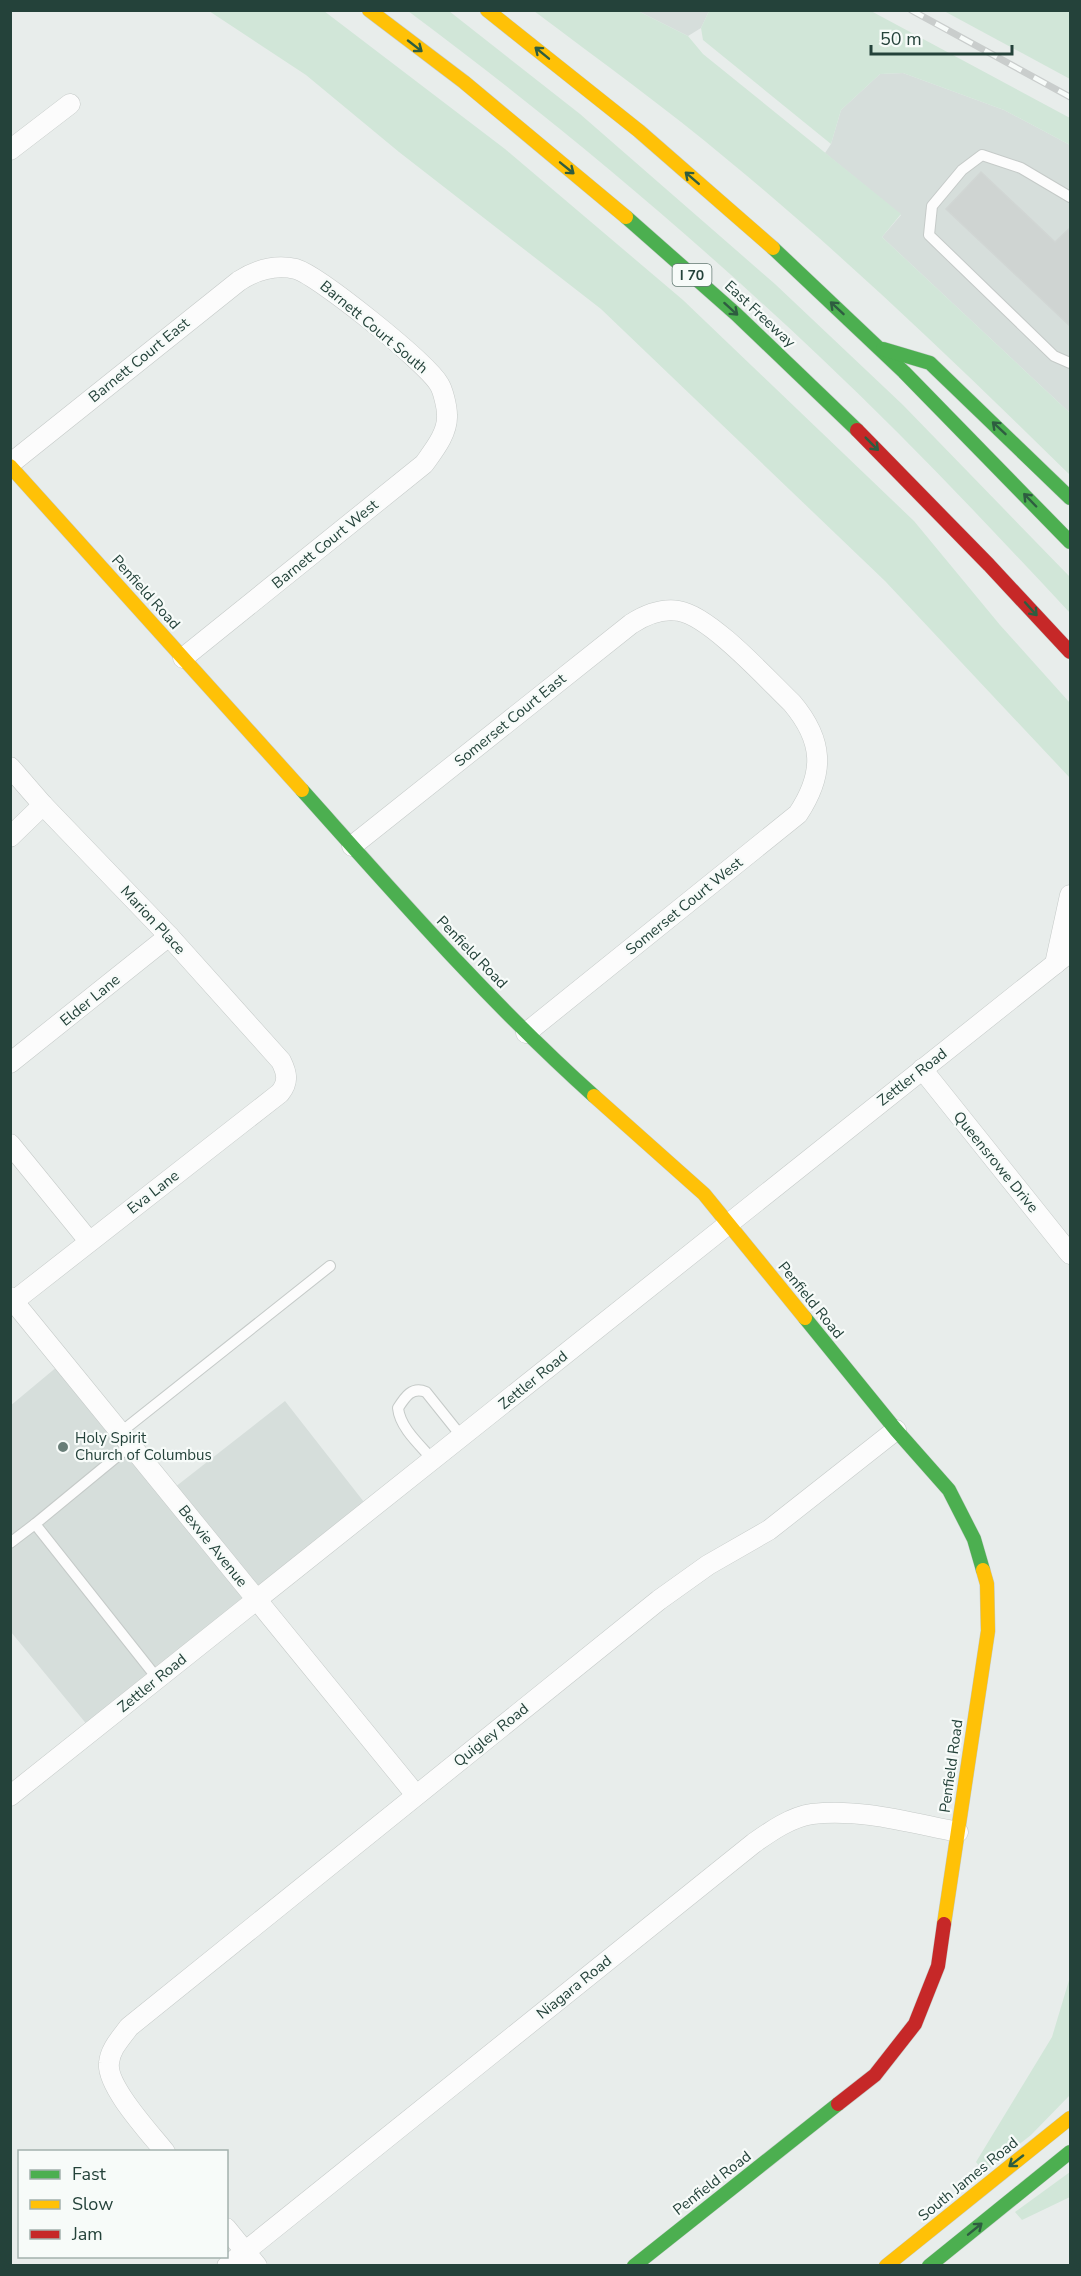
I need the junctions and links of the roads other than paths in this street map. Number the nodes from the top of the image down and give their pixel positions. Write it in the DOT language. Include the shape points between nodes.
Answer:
graph roads {
  1 [pos="369,10"];
  2 [pos="487,10"];
  3 [pos="70,104"];
  4 [pos="10,150"];
  5 [pos="1071,197"];
  6 [pos="273,267"];
  7 [pos="880,348"];
  8 [pos="1071,363"];
  9 [pos="447,416"];
  10 [pos="10,465"];
  11 [pos="1071,498"];
  12 [pos="1071,542"];
  13 [pos="676,610"];
  14 [pos="1071,652"];
  15 [pos="183,658"];
  16 [pos="10,767"];
  17 [pos="43,805"];
  18 [pos="10,837"];
  19 [pos="352,846"];
  20 [pos="1071,895"];
  21 [pos="169,936"];
  22 [pos="1071,952"];
  23 [pos="1055,964"];
  24 [pos="526,1033"];
  25 [pos="10,1063"];
  26 [pos="922,1069"];
  27 [pos="287,1078"];
  28 [pos="10,1144"];
  29 [pos="728,1224"];
  30 [pos="89,1241"];
  31 [pos="1071,1254"];
  32 [pos="330,1266"];
  33 [pos="12,1299"];
  34 [pos="896,1430"];
  35 [pos="462,1437"];
  36 [pos="126,1439"];
  37 [pos="433,1460"];
  38 [pos="36,1524"];
  39 [pos="10,1543"];
  40 [pos="257,1600"];
  41 [pos="157,1678"];
  42 [pos="416,1795"];
  43 [pos="10,1796"];
  44 [pos="958,1832"];
  45 [pos="1071,2118"];
  46 [pos="164,2150"];
  47 [pos="1071,2151"];
  48 [pos="228,2230"];
  49 [pos="251,2258"];
  50 [pos="227,2265"];
  51 [pos="634,2265"];
  52 [pos="886,2265"];
  53 [pos="929,2265"];
  1 -- 14 [label="main road, East Freeway / I 70, one-way" via="478,94 740,317 920,492"];
  7 -- 2 [label="main road, one-way" via="620,116"];
  3 -- 4 [label="street"];
  5 -- 8 [label="lane" via="1021,168 982,154 962,170 932,206 929,235 1054,356"];
  6 -- 9 [label="street, Barnett Court South" via="296,269 316,279 419,360 440,385"];
  6 -- 10 [label="street, Barnett Court East" via="239,280"];
  11 -- 7 [label="main road, one-way" via="930,363"];
  12 -- 7 [label="main road, one-way"];
  9 -- 15 [label="street, Barnett Court West" via="440,442 424,464"];
  10 -- 15 [label="main road, Penfield Road"];
  13 -- 19 [label="street, Somerset Court East" via="646,615 631,624"];
  13 -- 24 [label="street, Somerset Court West" via="710,625 804,716 816,746 815,781 798,814 785,826"];
  15 -- 19 [label="main road, Penfield Road"];
  16 -- 17 [label="street, Marion Place"];
  17 -- 18 [label="street"];
  17 -- 21 [label="street, Marion Place"];
  19 -- 24 [label="main road, Penfield Road"];
  20 -- 23 [label="street"];
  21 -- 25 [label="street, Elder Lane"];
  21 -- 27 [label="street, Marion Place" via="281,1061"];
  22 -- 23 [label="street, Zettler Road"];
  23 -- 26 [label="street, Zettler Road"];
  24 -- 29 [label="main road, Penfield Road" via="704,1194"];
  26 -- 29 [label="street, Zettler Road"];
  26 -- 31 [label="street, Queensrowe Drive"];
  27 -- 30 [label="street, Eva Lane" via="280,1093"];
  28 -- 30 [label="street"];
  29 -- 34 [label="main road, Penfield Road"];
  29 -- 35 [label="street, Zettler Road"];
  30 -- 33 [label="street, Eva Lane"];
  32 -- 36 [label="lane"];
  33 -- 36 [label="street, Bexvie Avenue"];
  34 -- 42 [label="street, Quigley Road" via="769,1530 708,1564 659,1600"];
  34 -- 44 [label="main road, Penfield Road" via="949,1490 974,1539 987,1584 988,1631"];
  35 -- 37 [label="street, Zettler Road"];
  35 -- 37 [label="lane" via="426,1392 414,1389 398,1408 399,1416"];
  36 -- 38 [label="lane"];
  36 -- 40 [label="street, Bexvie Avenue"];
  37 -- 40 [label="street, Zettler Road"];
  38 -- 39 [label="lane"];
  38 -- 41 [label="lane"];
  40 -- 41 [label="street, Zettler Road"];
  40 -- 42 [label="street, Bexvie Avenue"];
  41 -- 43 [label="street, Zettler Road"];
  42 -- 46 [label="street, Quigley Road" via="129,2026 113,2049 108,2065 121,2097"];
  44 -- 49 [label="street, Niagara Road" via="855,1813 810,1815 780,1826 754,1843"];
  44 -- 51 [label="main road, Penfield Road" via="938,1966 915,2024 875,2075"];
  45 -- 52 [label="main road, South James Road, one-way"];
  53 -- 47 [label="main road, one-way"];
  48 -- 49 [label="street"];
  49 -- 50 [label="street, Niagara Road"];
}
